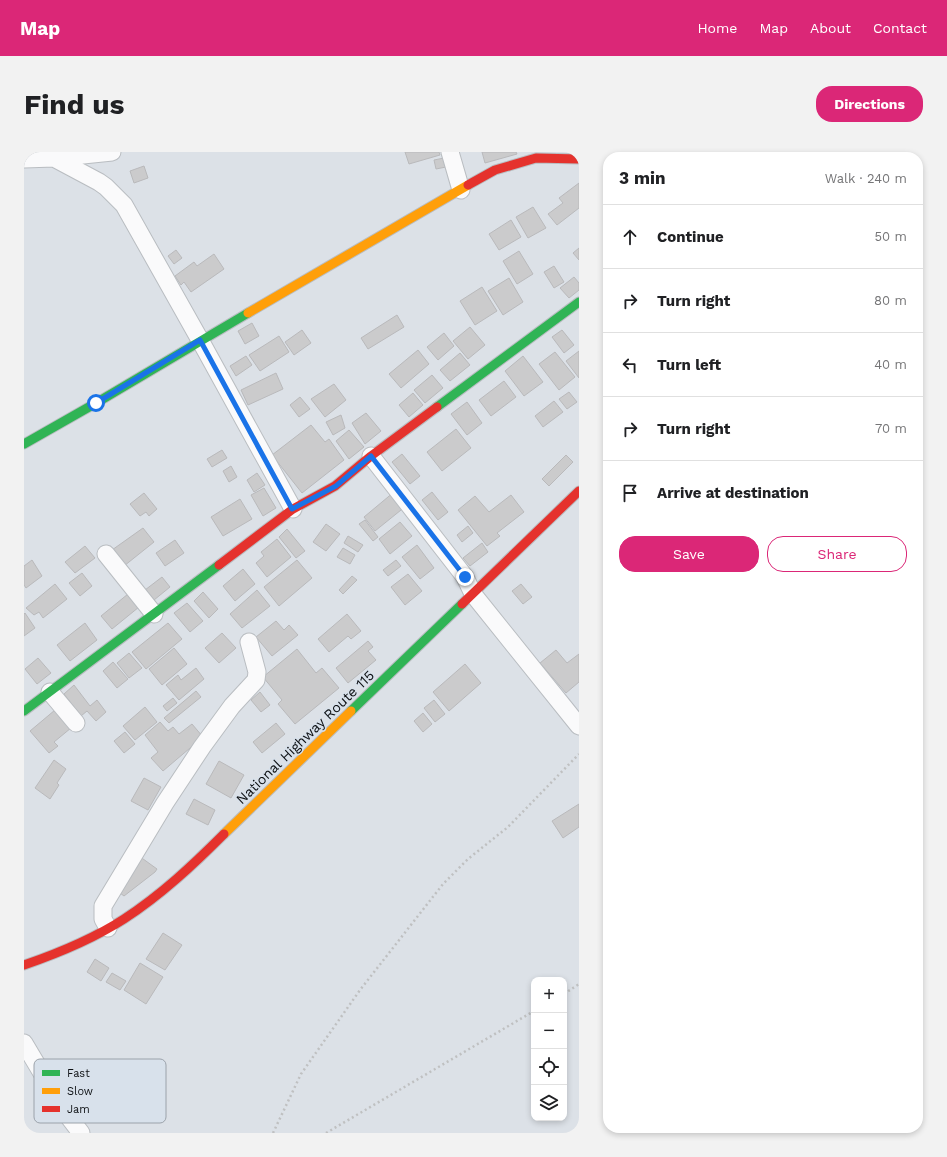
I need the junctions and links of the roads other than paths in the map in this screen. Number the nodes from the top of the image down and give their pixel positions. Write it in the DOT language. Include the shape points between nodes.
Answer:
graph roads {
  1 [pos="112,152"];
  2 [pos="450,152"];
  3 [pos="54,158"];
  4 [pos="24,159"];
  5 [pos="579,159"];
  6 [pos="460,190"];
  7 [pos="579,302"];
  8 [pos="200,340"];
  9 [pos="24,444"];
  10 [pos="371,456"];
  11 [pos="579,491"];
  12 [pos="292,509"];
  13 [pos="106,554"];
  14 [pos="473,594"];
  15 [pos="154,614"];
  16 [pos="249,642"];
  17 [pos="50,692"];
  18 [pos="24,710"];
  19 [pos="76,723"];
  20 [pos="579,726"];
  21 [pos="108,928"];
  22 [pos="24,965"];
  23 [pos="24,1043"];
  24 [pos="34,1060"];
  1 -- 3 [label="street"];
  2 -- 6 [label="street"];
  3 -- 4 [label="street"];
  3 -- 8 [label="street" via="99,182 124,205"];
  5 -- 6 [label="main road" via="536,158 495,170"];
  6 -- 8 [label="main road"];
  7 -- 10 [label="main road"];
  8 -- 9 [label="main road"];
  8 -- 12 [label="street"];
  10 -- 12 [label="main road" via="336,486"];
  10 -- 14 [label="street" via="465,577"];
  11 -- 14 [label="main road, National Highway Route 115"];
  12 -- 15 [label="main road"];
  13 -- 15 [label="street"];
  14 -- 20 [label="street"];
  14 -- 21 [label="main road, National Highway Route 115" via="186,871 150,900"];
  15 -- 17 [label="main road"];
  16 -- 21 [label="street" via="257,672 256,680 232,706 202,747 103,906 103,919"];
  17 -- 18 [label="main road"];
  17 -- 19 [label="street"];
  21 -- 22 [label="main road, National Highway Route 115" via="67,949"];
  23 -- 24 [label="street"];
}
